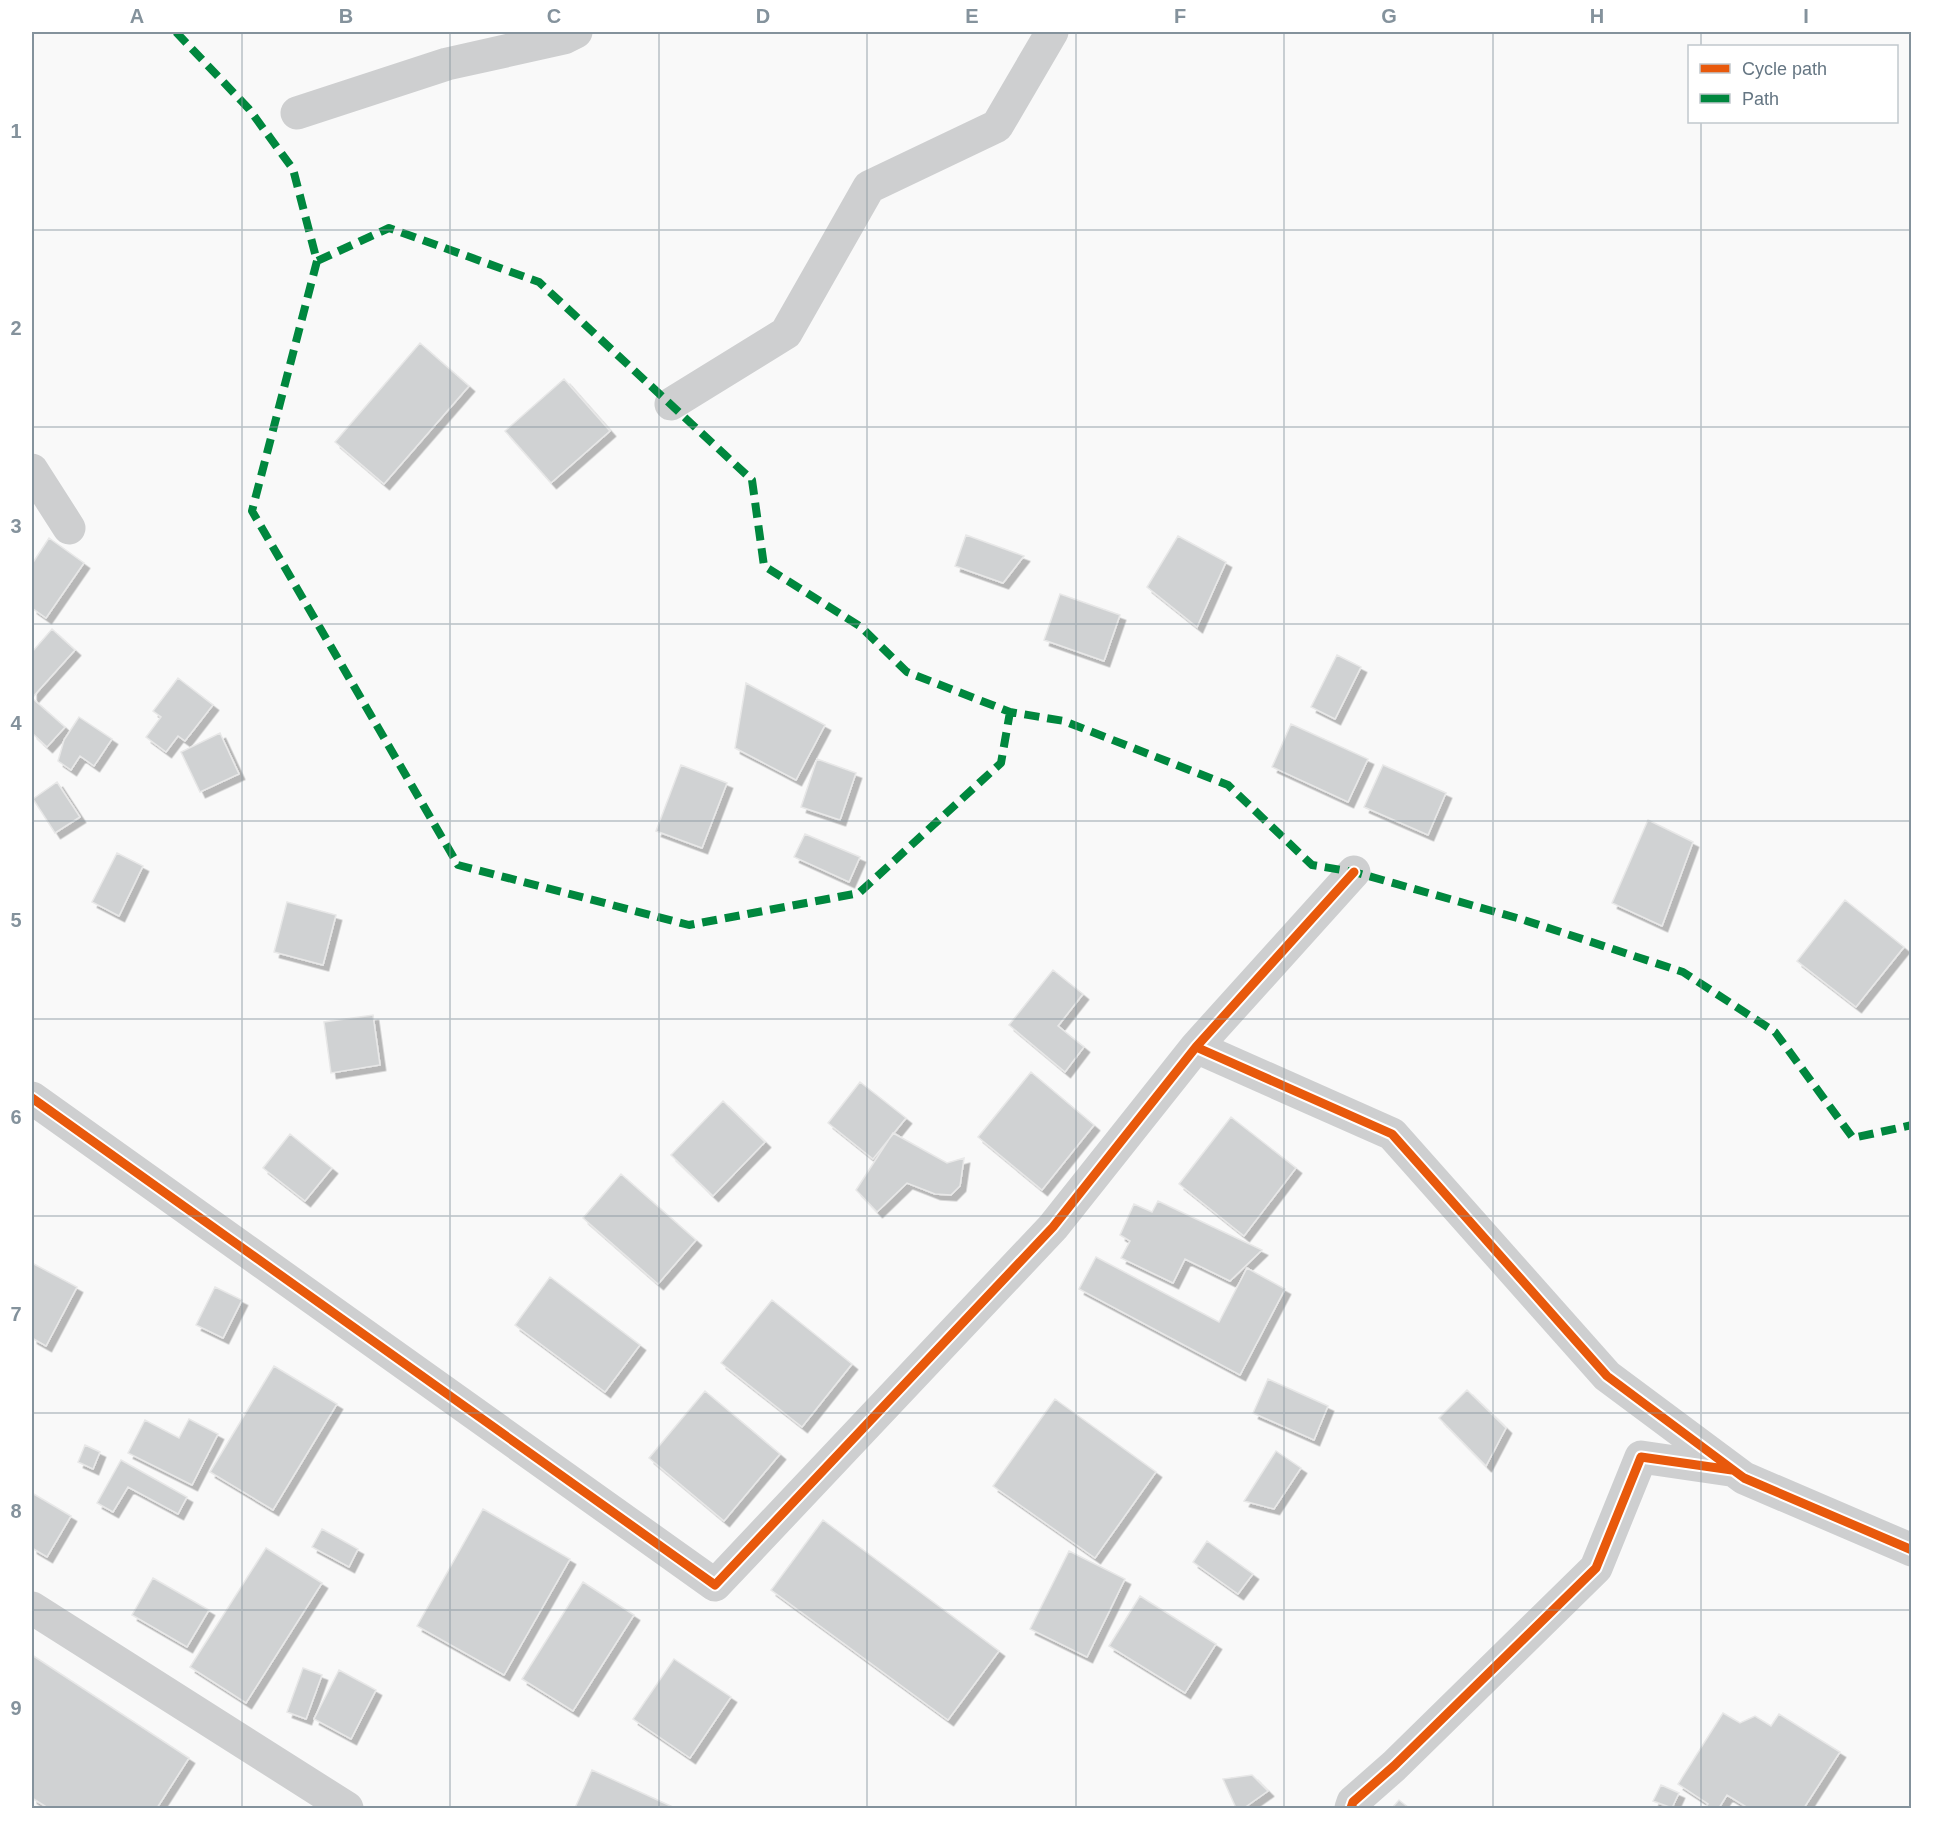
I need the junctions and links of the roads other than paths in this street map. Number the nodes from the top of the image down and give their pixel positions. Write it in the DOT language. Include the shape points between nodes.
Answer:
graph roads {
  1 [pos="1052,32"];
  2 [pos="569,34"];
  3 [pos="297,113"];
  4 [pos="671,404"];
  5 [pos="32,470"];
  6 [pos="69,528"];
  7 [pos="1354,872"];
  8 [pos="1196,1047"];
  9 [pos="32,1098"];
  10 [pos="1734,1471"];
  11 [pos="1911,1550"];
  12 [pos="32,1608"];
  13 [pos="347,1809"];
  14 [pos="1351,1809"];
  1 -- 4 [label="street" via="997,126 869,187 786,333"];
  2 -- 3 [label="street" via="447,64"];
  5 -- 6 [label="street"];
  7 -- 8 [label="street"];
  8 -- 9 [label="street" via="1053,1227 715,1585"];
  8 -- 10 [label="street" via="1392,1134 1607,1376"];
  10 -- 11 [label="street"];
  10 -- 14 [label="street" via="1641,1457 1596,1568 1395,1766 1353,1802"];
  12 -- 13 [label="street"];
}
